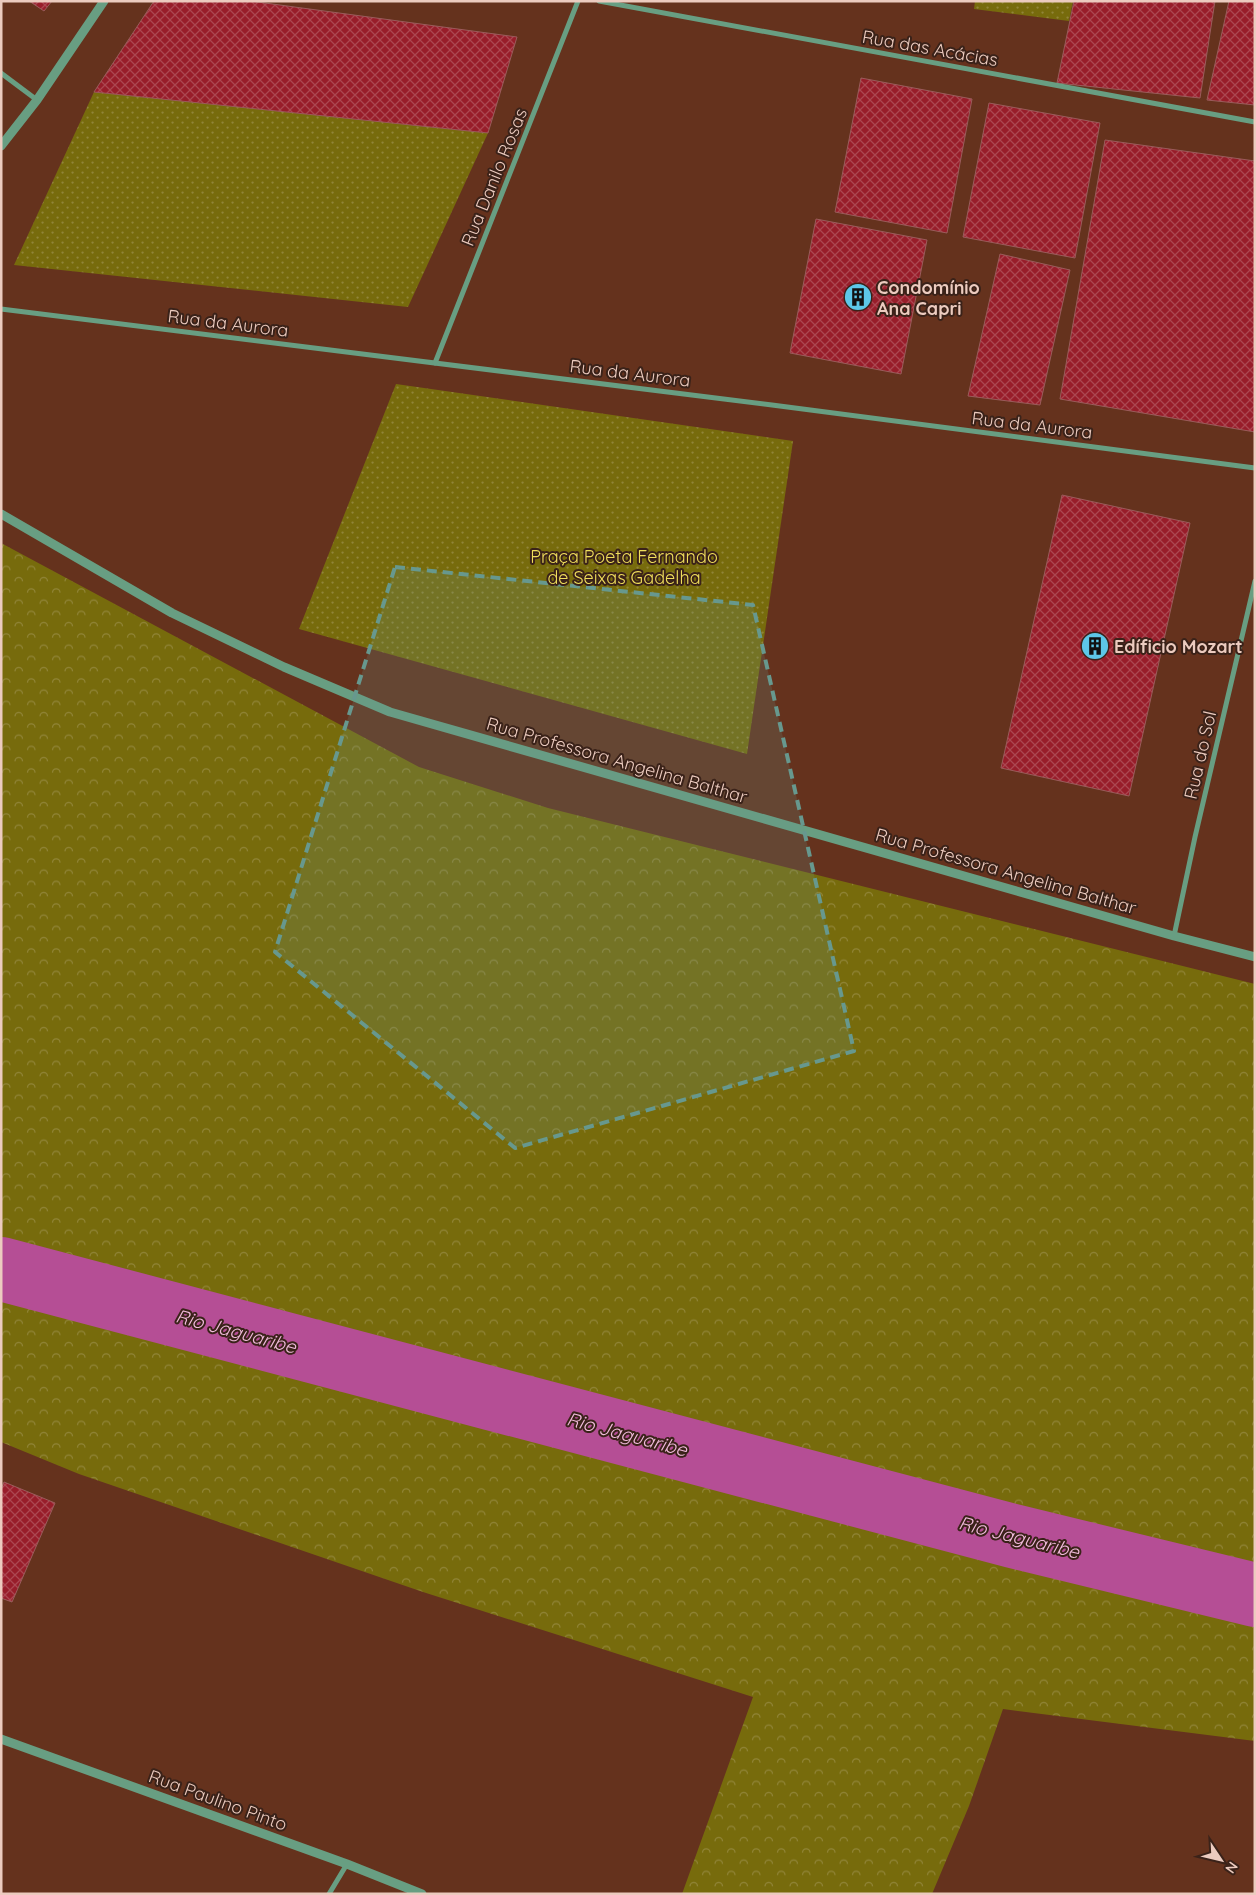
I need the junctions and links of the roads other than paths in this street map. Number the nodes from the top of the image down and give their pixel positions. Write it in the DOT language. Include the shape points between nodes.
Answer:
graph roads {
  1 [pos="104,1"];
  2 [pos="578,1"];
  3 [pos="599,1"];
  4 [pos="1,73"];
  5 [pos="37,100"];
  6 [pos="1255,122"];
  7 [pos="1,146"];
  8 [pos="1,309"];
  9 [pos="435,363"];
  10 [pos="1255,468"];
  11 [pos="1,514"];
  12 [pos="1255,581"];
  13 [pos="1174,936"];
  14 [pos="1255,957"];
  15 [pos="1,1739"];
  16 [pos="347,1864"];
  17 [pos="329,1894"];
  18 [pos="422,1894"];
  1 -- 5 [label="street"];
  2 -- 9 [label="street, Rua Danilo Rosas"];
  3 -- 6 [label="street, Rua das Acácias"];
  4 -- 5 [label="street"];
  5 -- 7 [label="street"];
  8 -- 9 [label="street, Rua da Aurora"];
  9 -- 10 [label="street, Rua da Aurora"];
  11 -- 13 [label="street, Rua Professora Angelina Balthar" via="172,613 284,668 390,712"];
  12 -- 13 [label="street, Rua do Sol"];
  13 -- 14 [label="street, Rua Professora Angelina Balthar"];
  15 -- 16 [label="street, Rua Paulino Pinto"];
  16 -- 17 [label="street"];
  16 -- 18 [label="street, Rua Paulino Pinto"];
}
